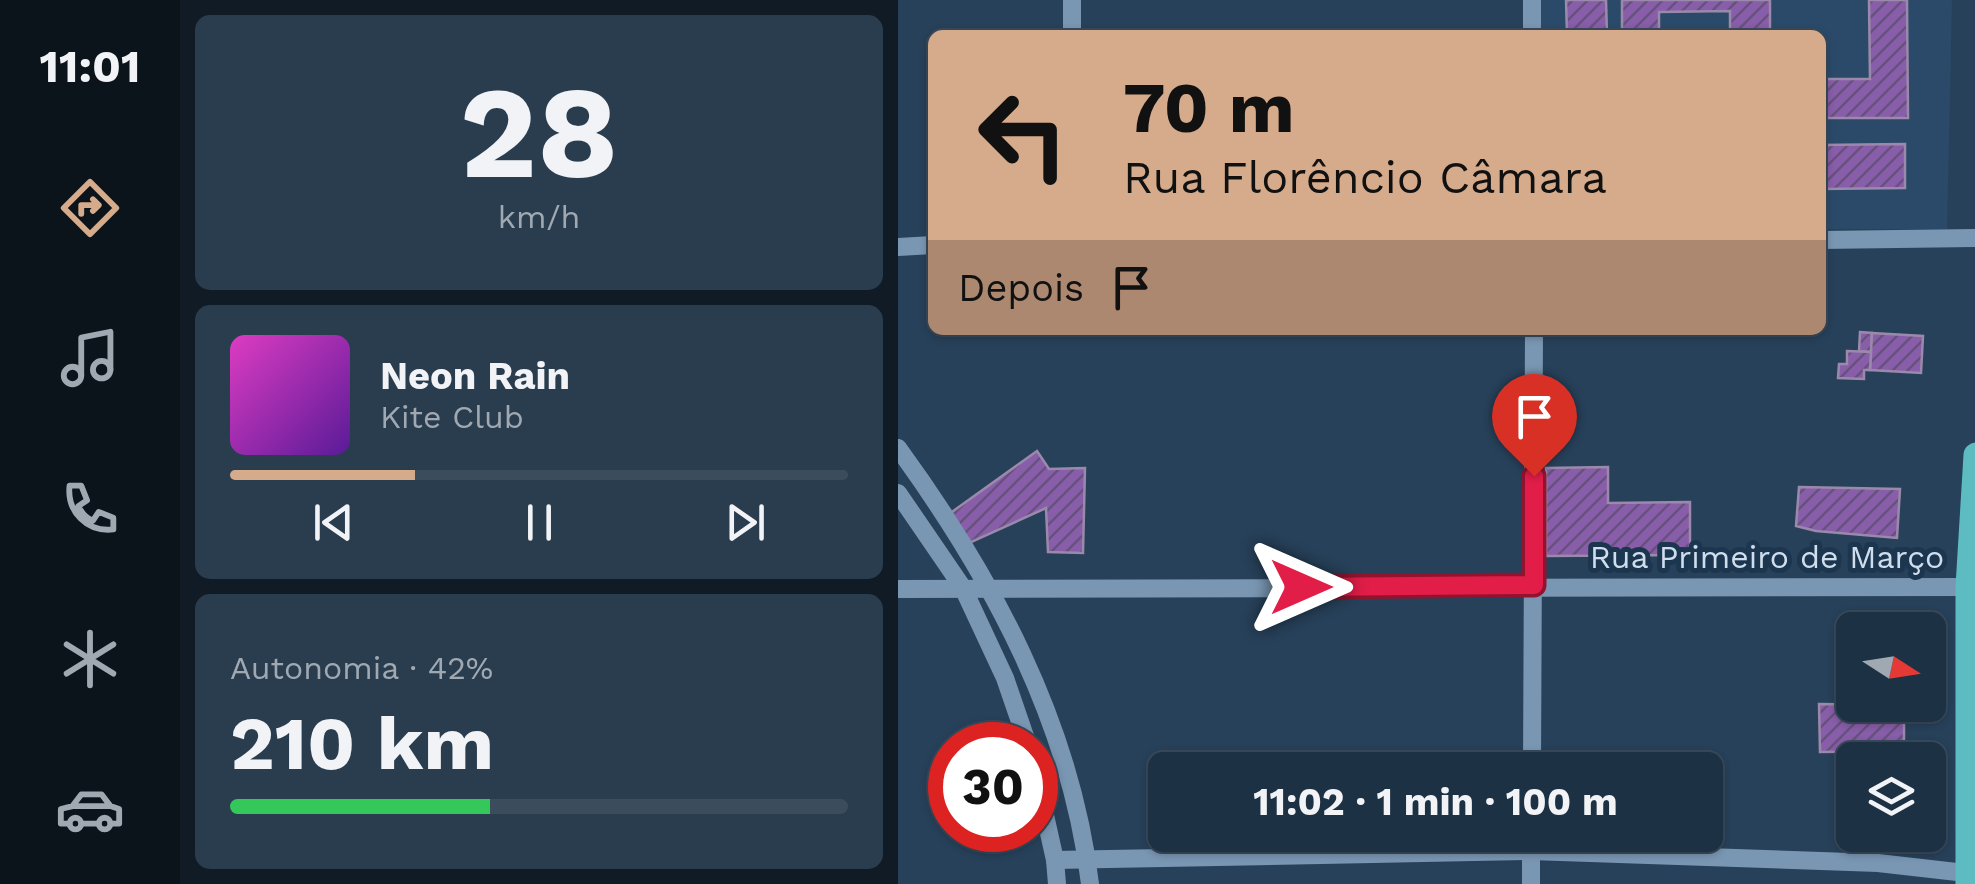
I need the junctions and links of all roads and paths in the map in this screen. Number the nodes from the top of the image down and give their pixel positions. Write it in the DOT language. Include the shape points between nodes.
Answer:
graph roads {
  1 [pos="1072,0"];
  2 [pos="1532,0"];
  3 [pos="1072,30"];
  4 [pos="1532,30"];
  5 [pos="1976,238"];
  6 [pos="1826,240"];
  7 [pos="928,245"];
  8 [pos="898,246"];
  9 [pos="1534,335"];
  10 [pos="898,448"];
  11 [pos="1976,455"];
  12 [pos="898,493"];
  13 [pos="1534,585"];
  14 [pos="1972,587"];
  15 [pos="963,588"];
  16 [pos="990,588"];
  17 [pos="898,589"];
  18 [pos="1020,722"];
  19 [pos="1532,752"];
  20 [pos="1053,852"];
  21 [pos="1281,852"];
  22 [pos="1531,852"];
  23 [pos="1687,852"];
  24 [pos="1087,859"];
  25 [pos="1055,860"];
  26 [pos="1970,877"];
  27 [pos="1057,884"];
  28 [pos="1090,884"];
  29 [pos="1530,884"];
  1 -- 3 [label="street"];
  2 -- 4 [label="street"];
  5 -- 6 [label="street"];
  7 -- 8 [label="street"];
  9 -- 13 [label="street"];
  10 -- 16 [label="street"];
  11 -- 14 [label="main road"];
  12 -- 15 [label="street"];
  13 -- 14 [label="street, Rua Primeiro de Março"];
  13 -- 16 [label="street, Rua Primeiro de Março"];
  13 -- 19 [label="street"];
  14 -- 26 [label="main road"];
  15 -- 16 [label="street, Rua Primeiro de Março"];
  15 -- 17 [label="street, Rua Primeiro de Março"];
  15 -- 18 [label="street"];
  16 -- 24 [label="street" via="1058,743"];
  20 -- 25 [label="street"];
  21 -- 24 [label="street"];
  22 -- 29 [label="street"];
  23 -- 26 [label="street" via="1878,863"];
  24 -- 25 [label="street"];
  24 -- 28 [label="street"];
  25 -- 27 [label="street"];
}
